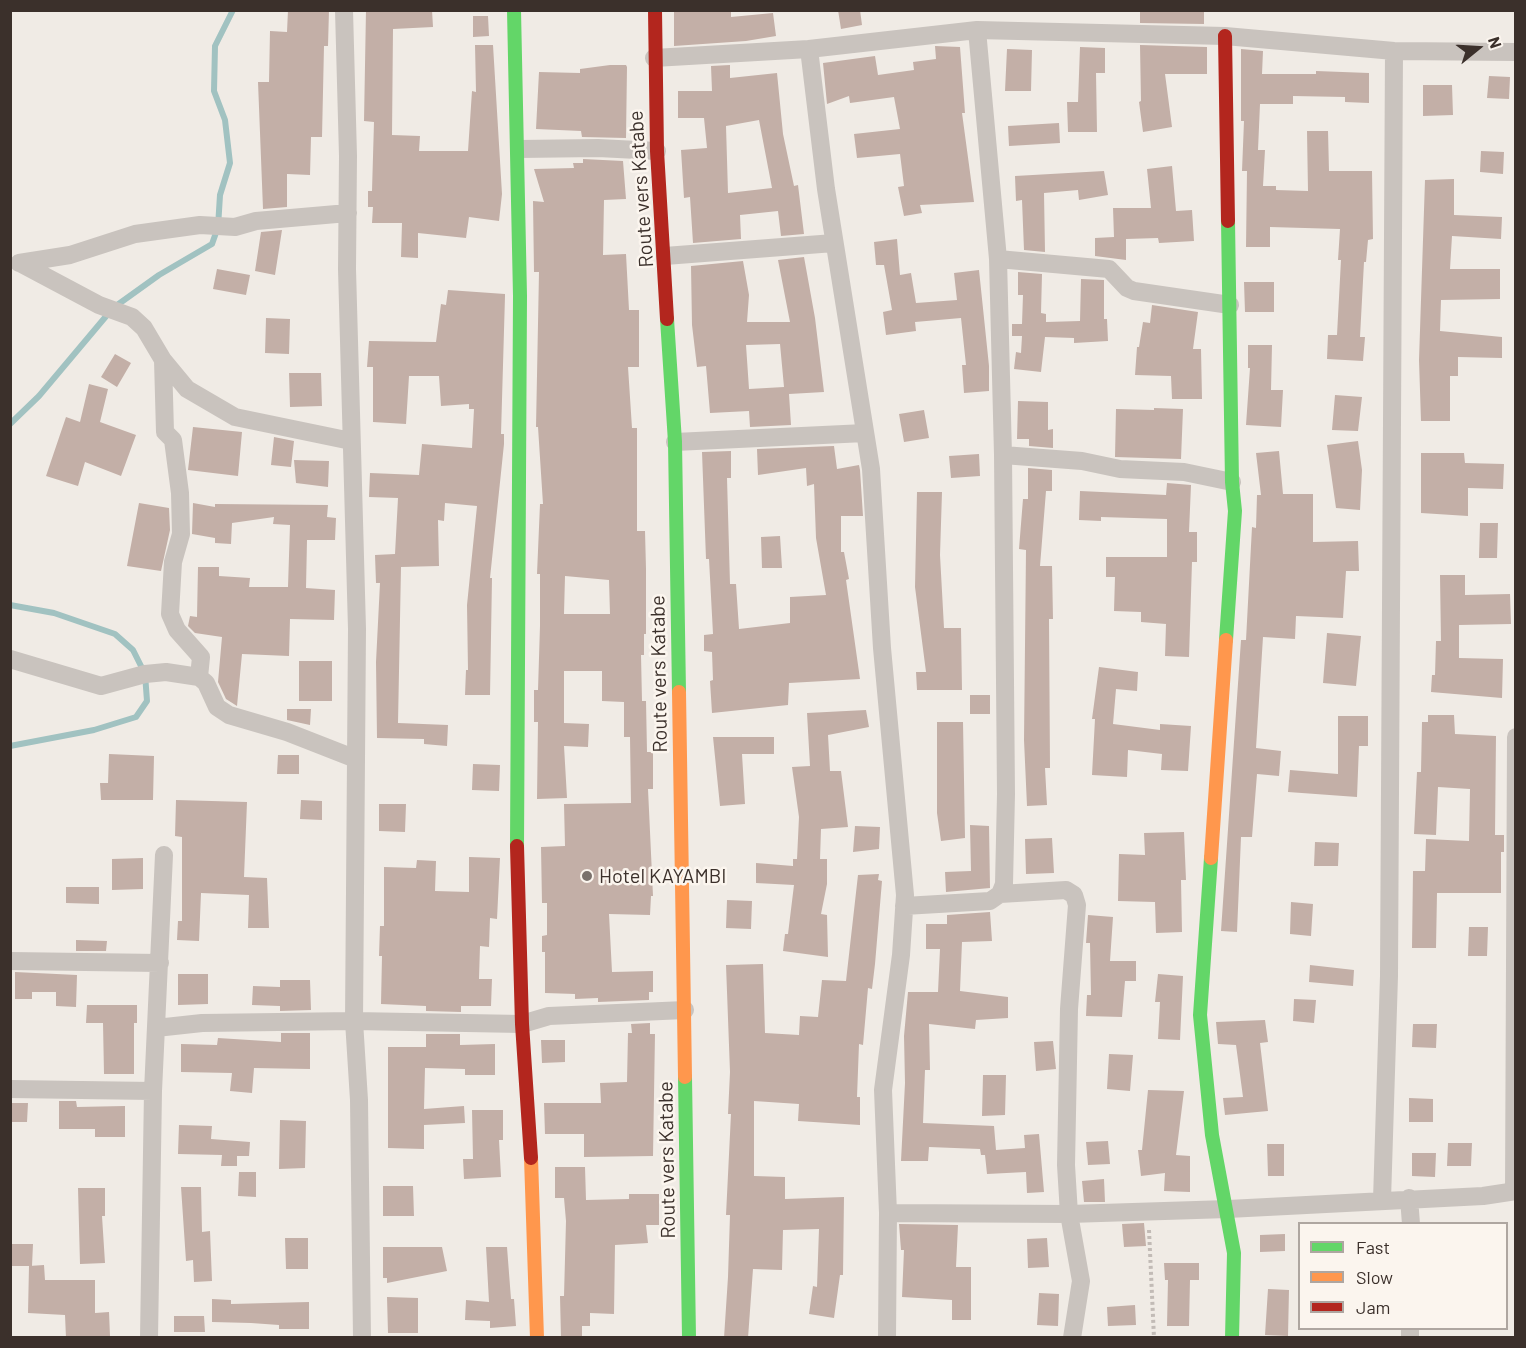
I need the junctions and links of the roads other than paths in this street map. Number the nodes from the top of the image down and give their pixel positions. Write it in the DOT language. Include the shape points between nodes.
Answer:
graph roads {
  1 [pos="344,10"];
  2 [pos="514,10"];
  3 [pos="655,10"];
  4 [pos="977,30"];
  5 [pos="1225,36"];
  6 [pos="809,49"];
  7 [pos="1394,51"];
  8 [pos="1515,52"];
  9 [pos="654,58"];
  10 [pos="519,149"];
  11 [pos="657,151"];
  12 [pos="348,213"];
  13 [pos="834,243"];
  14 [pos="665,256"];
  15 [pos="998,260"];
  16 [pos="15,264"];
  17 [pos="1230,305"];
  18 [pos="163,360"];
  19 [pos="865,433"];
  20 [pos="351,441"];
  21 [pos="675,442"];
  22 [pos="1003,455"];
  23 [pos="1232,482"];
  24 [pos="10,659"];
  25 [pos="199,677"];
  26 [pos="1515,737"];
  27 [pos="356,759"];
  28 [pos="164,855"];
  29 [pos="1000,894"];
  30 [pos="904,906"];
  31 [pos="10,961"];
  32 [pos="160,963"];
  33 [pos="685,1010"];
  34 [pos="354,1021"];
  35 [pos="522,1024"];
  36 [pos="156,1028"];
  37 [pos="10,1089"];
  38 [pos="153,1091"];
  39 [pos="1515,1191"];
  40 [pos="1409,1198"];
  41 [pos="1382,1200"];
  42 [pos="1228,1209"];
  43 [pos="888,1213"];
  44 [pos="1069,1214"];
  45 [pos="1411,1222"];
  46 [pos="149,1338"];
  47 [pos="362,1338"];
  48 [pos="537,1338"];
  49 [pos="688,1338"];
  50 [pos="887,1338"];
  51 [pos="1072,1338"];
  52 [pos="1232,1338"];
  1 -- 12 [label="street"];
  2 -- 10 [label="street"];
  3 -- 9 [label="street, Route vers Katabe"];
  4 -- 5 [label="street"];
  4 -- 6 [label="street"];
  4 -- 15 [label="street"];
  5 -- 7 [label="street"];
  5 -- 17 [label="street"];
  6 -- 9 [label="street"];
  6 -- 13 [label="street"];
  7 -- 8 [label="street"];
  7 -- 41 [label="street" via="1389,976"];
  9 -- 11 [label="street, Route vers Katabe"];
  10 -- 11 [label="street"];
  10 -- 35 [label="street" via="517,905"];
  11 -- 14 [label="street, Route vers Katabe"];
  12 -- 16 [label="street" via="135,234 70,255"];
  12 -- 20 [label="street"];
  13 -- 14 [label="street"];
  13 -- 19 [label="street"];
  14 -- 21 [label="street, Route vers Katabe"];
  15 -- 17 [label="street" via="1109,269 1134,291"];
  15 -- 22 [label="street"];
  16 -- 18 [label="street" via="132,317 144,328"];
  17 -- 23 [label="street"];
  18 -- 20 [label="street" via="187,389 235,417"];
  18 -- 25 [label="street" via="165,432 172,440 180,493 181,534 173,562 170,614 177,630 201,657"];
  19 -- 21 [label="street"];
  19 -- 30 [label="street" via="871,469"];
  20 -- 27 [label="street" via="357,629"];
  21 -- 33 [label="street, Route vers Katabe"];
  22 -- 23 [label="street" via="1184,472"];
  22 -- 29 [label="street" via="1006,794 1004,884"];
  23 -- 42 [label="street" via="1235,511 1200,1015 1212,1135"];
  24 -- 25 [label="street" via="101,686 166,672"];
  25 -- 27 [label="street" via="218,707 229,716 287,732"];
  26 -- 39 [label="street"];
  27 -- 34 [label="street"];
  28 -- 32 [label="street"];
  29 -- 30 [label="street" via="990,901"];
  29 -- 44 [label="street" via="1066,890 1077,905 1068,1055"];
  30 -- 43 [label="street" via="883,1090"];
  31 -- 32 [label="street"];
  32 -- 36 [label="street"];
  33 -- 35 [label="street" via="549,1016"];
  33 -- 49 [label="street, Route vers Katabe"];
  34 -- 35 [label="street"];
  34 -- 36 [label="street" via="202,1023"];
  34 -- 47 [label="street" via="360,1100"];
  35 -- 48 [label="street" via="529,1099"];
  36 -- 38 [label="street"];
  37 -- 38 [label="street"];
  38 -- 46 [label="street"];
  39 -- 40 [label="street"];
  40 -- 41 [label="street"];
  40 -- 45 [label="street"];
  41 -- 42 [label="street"];
  42 -- 44 [label="street"];
  42 -- 52 [label="street" via="1234,1253"];
  43 -- 44 [label="street"];
  43 -- 50 [label="street"];
  44 -- 51 [label="street" via="1081,1281"];
}
